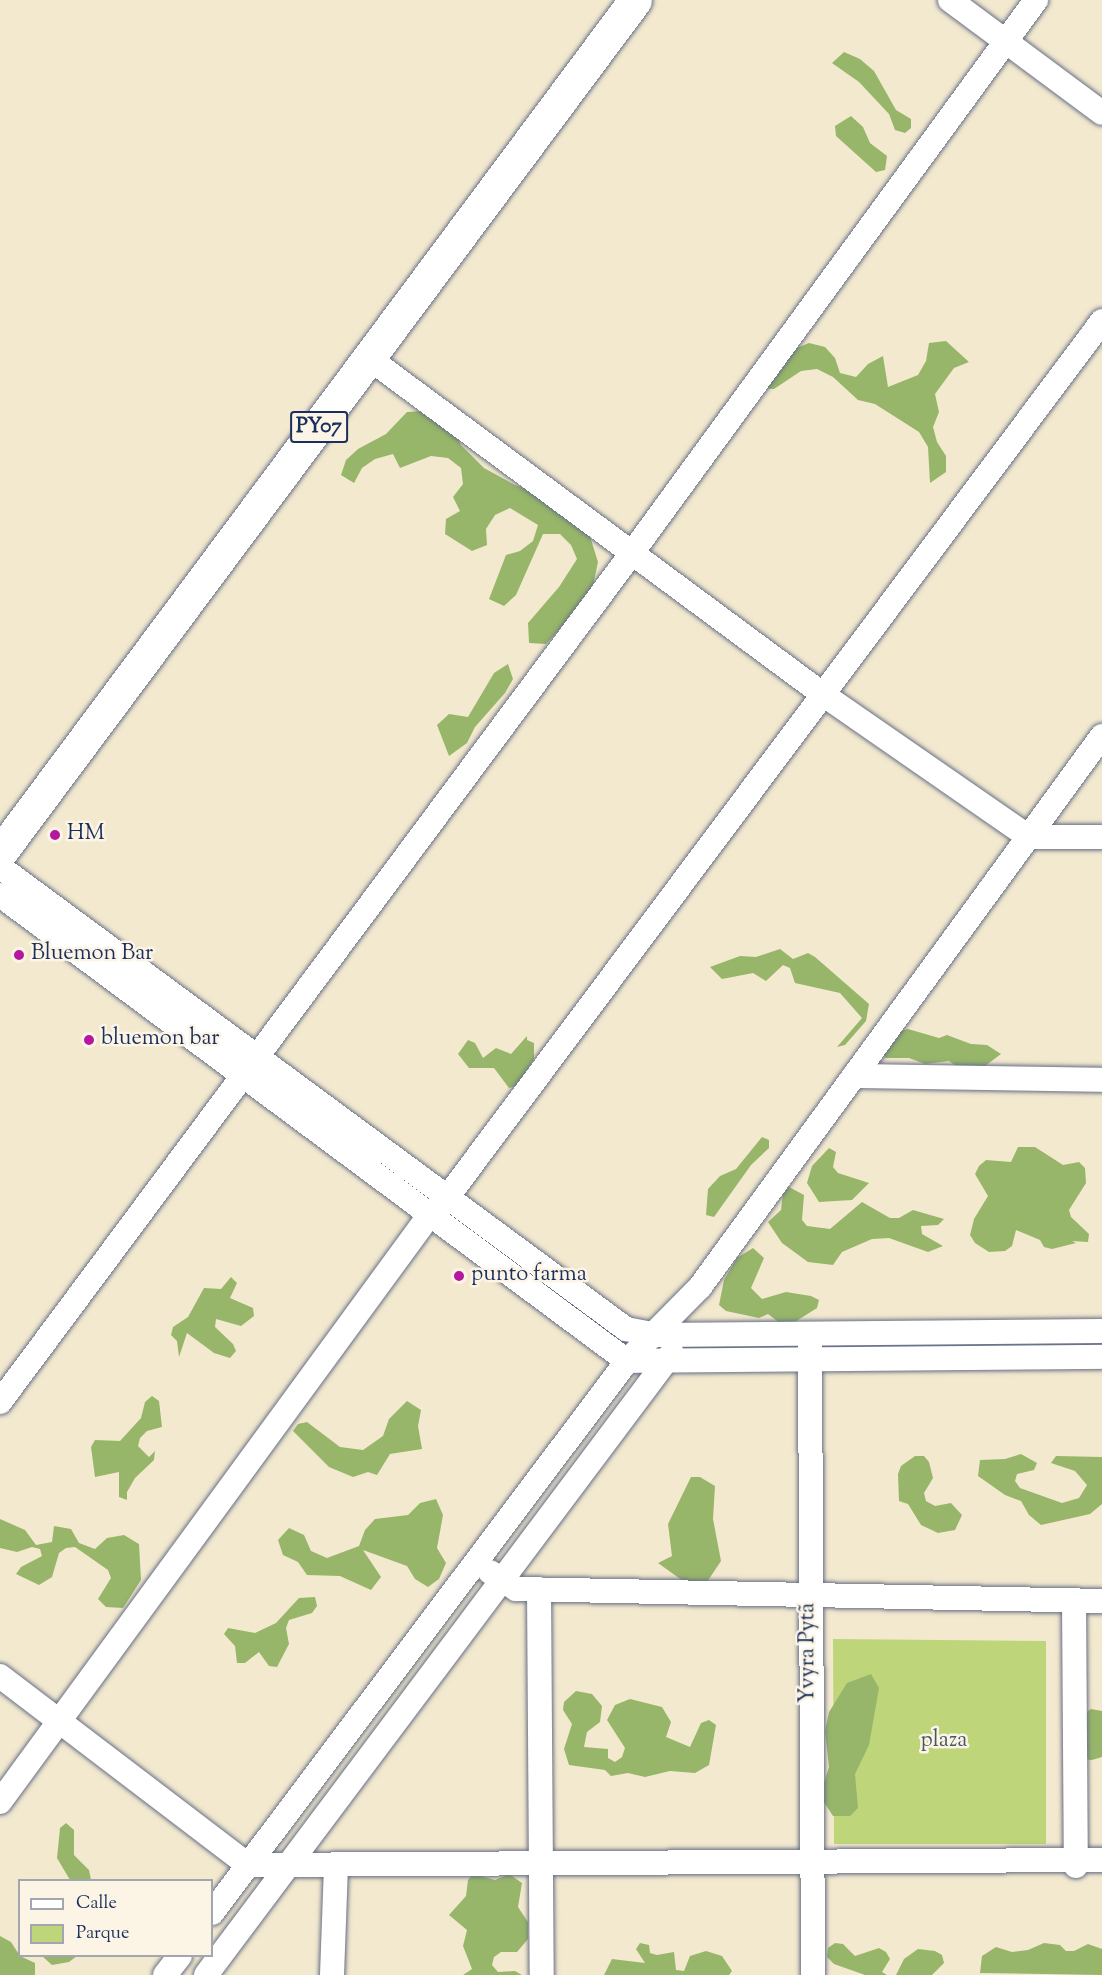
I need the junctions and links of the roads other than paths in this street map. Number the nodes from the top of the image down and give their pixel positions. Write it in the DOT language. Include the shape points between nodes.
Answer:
graph roads {
  1 [pos="635,0"];
  2 [pos="950,0"];
  3 [pos="1036,0"];
  4 [pos="1005,40"];
  5 [pos="1102,113"];
  6 [pos="1102,321"];
  7 [pos="370,359"];
  8 [pos="632,553"];
  9 [pos="821,693"];
  10 [pos="1102,736"];
  11 [pos="1029,837"];
  12 [pos="1102,837"];
  13 [pos="0,853"];
  14 [pos="0,867"];
  15 [pos="0,895"];
  16 [pos="258,1058"];
  17 [pos="244,1077"];
  18 [pos="854,1077"];
  19 [pos="1102,1080"];
  20 [pos="446,1199"];
  21 [pos="428,1217"];
  22 [pos="700,1287"];
  23 [pos="1102,1331"];
  24 [pos="690,1332"];
  25 [pos="812,1332"];
  26 [pos="657,1335"];
  27 [pos="1102,1357"];
  28 [pos="808,1359"];
  29 [pos="627,1361"];
  30 [pos="665,1361"];
  31 [pos="0,1402"];
  32 [pos="475,1563"];
  33 [pos="502,1580"];
  34 [pos="539,1589"];
  35 [pos="809,1594"];
  36 [pos="1074,1600"];
  37 [pos="1102,1601"];
  38 [pos="0,1676"];
  39 [pos="59,1722"];
  40 [pos="0,1802"];
  41 [pos="1102,1860"];
  42 [pos="810,1862"];
  43 [pos="541,1863"];
  44 [pos="1076,1863"];
  45 [pos="248,1865"];
  46 [pos="288,1865"];
  47 [pos="336,1865"];
  48 [pos="213,1912"];
  49 [pos="179,1957"];
  50 [pos="165,1975"];
  51 [pos="206,1975"];
  52 [pos="332,1975"];
  53 [pos="542,1975"];
  54 [pos="813,1975"];
  1 -- 7 [label="highway, PY07"];
  2 -- 4 [label="street"];
  3 -- 4 [label="street"];
  4 -- 5 [label="street"];
  4 -- 8 [label="street"];
  6 -- 9 [label="street"];
  7 -- 8 [label="street"];
  7 -- 13 [label="highway, PY07"];
  8 -- 9 [label="street"];
  8 -- 16 [label="street"];
  9 -- 11 [label="street"];
  9 -- 20 [label="street"];
  10 -- 11 [label="street"];
  11 -- 12 [label="street"];
  11 -- 18 [label="street"];
  14 -- 16 [label="street"];
  15 -- 17 [label="street"];
  16 -- 17 [label="street"];
  16 -- 20 [label="street"];
  17 -- 21 [label="street"];
  17 -- 31 [label="street"];
  18 -- 19 [label="street"];
  18 -- 22 [label="street"];
  20 -- 21 [label="street"];
  20 -- 26 [label="street" via="626,1329"];
  21 -- 29 [label="street"];
  21 -- 39 [label="street"];
  22 -- 24 [label="street"];
  22 -- 26 [label="street"];
  23 -- 25 [label="street"];
  24 -- 25 [label="street"];
  24 -- 26 [label="street"];
  24 -- 30 [label="street"];
  25 -- 28 [label="street, Yvyra Pytã"];
  26 -- 29 [label="street"];
  27 -- 28 [label="street"];
  28 -- 30 [label="street"];
  28 -- 35 [label="street, Yvyra Pytã"];
  29 -- 30 [label="street"];
  29 -- 32 [label="street"];
  30 -- 33 [label="street"];
  32 -- 33 [label="street"];
  32 -- 45 [label="street"];
  33 -- 34 [label="street" via="516,1588"];
  33 -- 46 [label="street"];
  34 -- 35 [label="street"];
  34 -- 43 [label="street"];
  35 -- 36 [label="street"];
  35 -- 42 [label="street, Yvyra Pytã"];
  36 -- 37 [label="street"];
  36 -- 44 [label="street"];
  38 -- 39 [label="street"];
  39 -- 40 [label="street"];
  39 -- 45 [label="street"];
  41 -- 44 [label="street"];
  42 -- 43 [label="street"];
  42 -- 44 [label="street"];
  42 -- 54 [label="street, Yvyra Pytã"];
  43 -- 47 [label="street"];
  43 -- 53 [label="street"];
  45 -- 46 [label="street"];
  45 -- 48 [label="street"];
  46 -- 47 [label="street"];
  46 -- 51 [label="street"];
  47 -- 52 [label="street"];
  49 -- 50 [label="street"];
}
